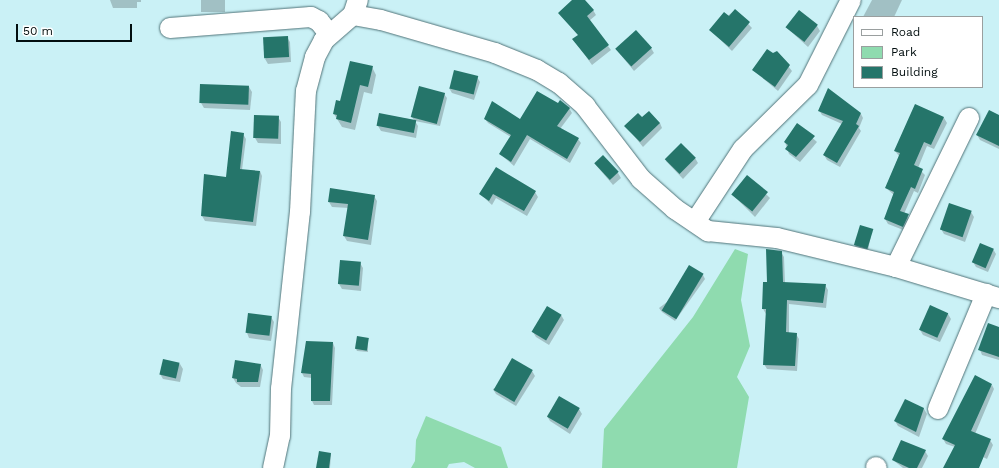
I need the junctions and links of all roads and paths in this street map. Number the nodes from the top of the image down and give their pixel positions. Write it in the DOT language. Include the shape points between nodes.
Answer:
graph roads {
  1 [pos="849,2"];
  2 [pos="355,7"];
  3 [pos="170,28"];
  4 [pos="329,34"];
  5 [pos="969,118"];
  6 [pos="695,222"];
  7 [pos="896,267"];
  8 [pos="993,296"];
  9 [pos="938,409"];
  10 [pos="273,468"];
  1 -- 6 [label="street" via="808,85 743,150"];
  2 -- 4 [label="street"];
  2 -- 6 [label="street" via="381,20 495,53 537,70 559,83 585,106 640,179"];
  3 -- 4 [label="street" via="310,17 319,21"];
  4 -- 10 [label="street" via="315,57 306,91 300,212 281,389 280,436"];
  5 -- 7 [label="street"];
  6 -- 7 [label="street" via="708,231 777,238"];
  7 -- 8 [label="street"];
  8 -- 9 [label="street"];
}
